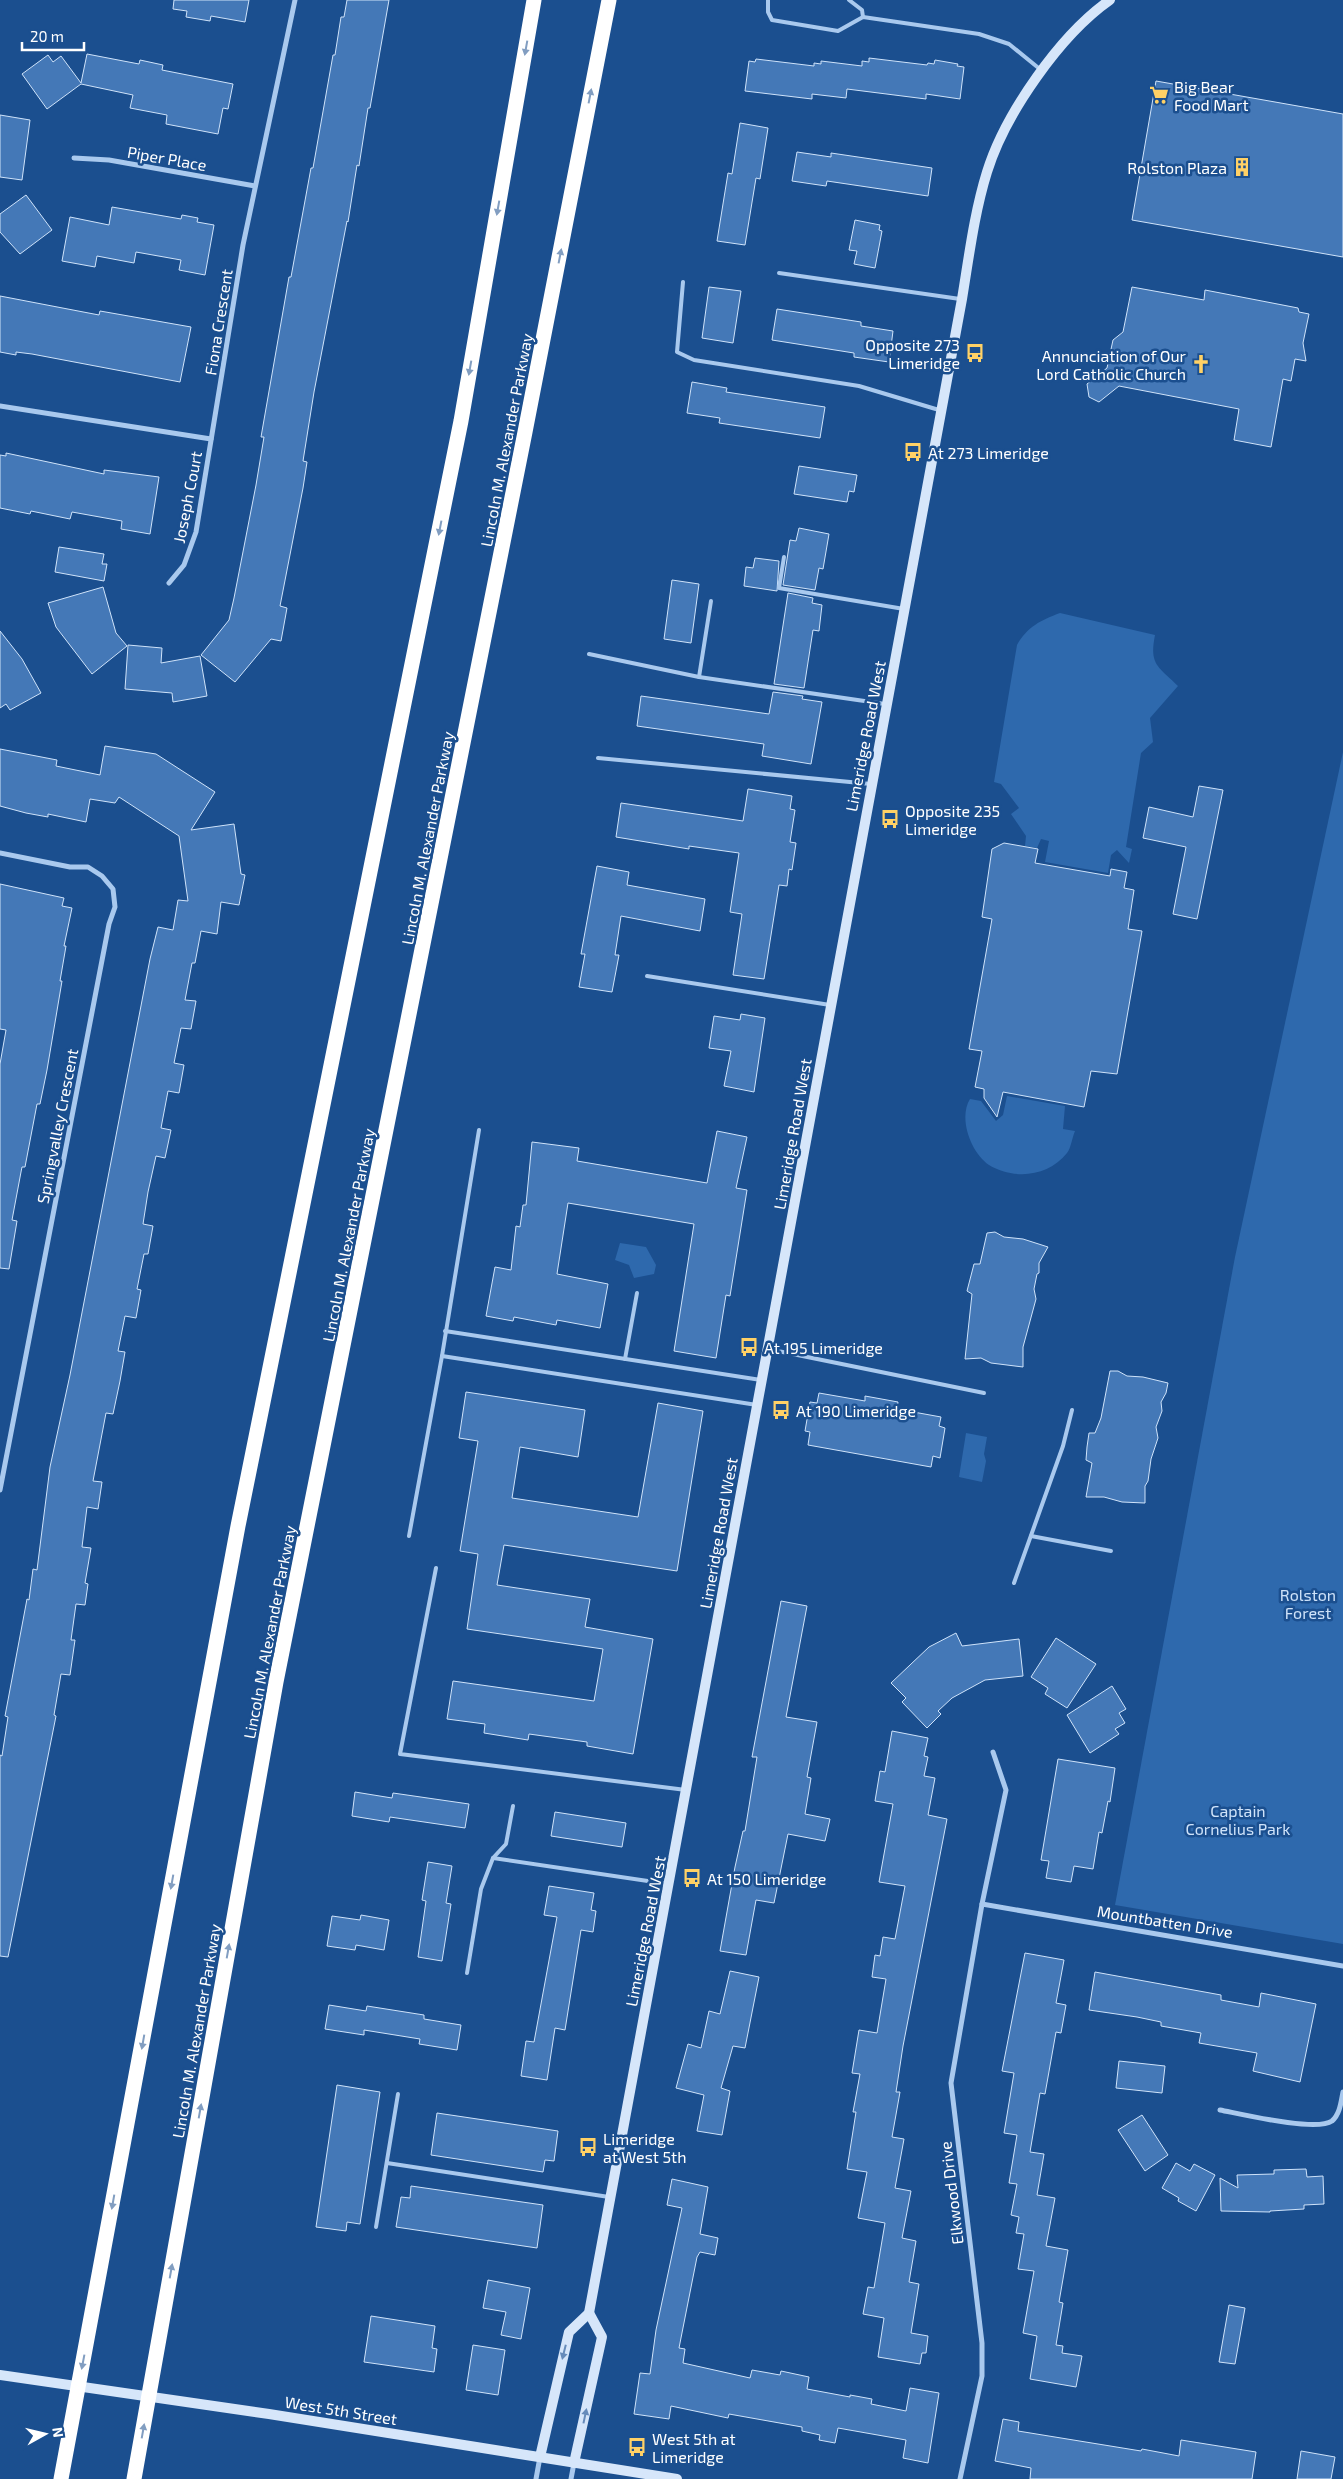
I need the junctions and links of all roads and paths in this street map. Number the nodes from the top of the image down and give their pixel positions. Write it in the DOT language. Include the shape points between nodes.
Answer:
graph roads {
  1 [pos="295,0"];
  2 [pos="534,0"];
  3 [pos="609,0"];
  4 [pos="768,0"];
  5 [pos="850,0"];
  6 [pos="1110,0"];
  7 [pos="863,17"];
  8 [pos="1041,70"];
  9 [pos="74,158"];
  10 [pos="255,186"];
  11 [pos="779,273"];
  12 [pos="683,282"];
  13 [pos="962,300"];
  14 [pos="0,406"];
  15 [pos="941,410"];
  16 [pos="211,439"];
  17 [pos="784,557"];
  18 [pos="169,583"];
  19 [pos="711,601"];
  20 [pos="904,609"];
  21 [pos="589,654"];
  22 [pos="699,677"];
  23 [pos="887,704"];
  24 [pos="598,758"];
  25 [pos="871,784"];
  26 [pos="0,853"];
  27 [pos="647,976"];
  28 [pos="830,1005"];
  29 [pos="479,1130"];
  30 [pos="637,1293"];
  31 [pos="445,1331"];
  32 [pos="767,1349"];
  33 [pos="442,1356"];
  34 [pos="625,1359"];
  35 [pos="762,1380"];
  36 [pos="984,1393"];
  37 [pos="757,1405"];
  38 [pos="1072,1410"];
  39 [pos="0,1490"];
  40 [pos="409,1536"];
  41 [pos="1031,1536"];
  42 [pos="1110,1551"];
  43 [pos="436,1568"];
  44 [pos="1014,1583"];
  45 [pos="993,1752"];
  46 [pos="686,1790"];
  47 [pos="513,1806"];
  48 [pos="493,1858"];
  49 [pos="669,1884"];
  50 [pos="982,1904"];
  51 [pos="1343,1966"];
  52 [pos="467,1973"];
  53 [pos="1343,2092"];
  54 [pos="398,2094"];
  55 [pos="1220,2110"];
  56 [pos="387,2163"];
  57 [pos="611,2198"];
  58 [pos="376,2227"];
  59 [pos="589,2313"];
  60 [pos="0,2375"];
  61 [pos="540,2457"];
  62 [pos="138,2458"];
  63 [pos="574,2463"];
  64 [pos="60,2476"];
  65 [pos="134,2479"];
  66 [pos="139,2479"];
  67 [pos="536,2479"];
  68 [pos="570,2479"];
  69 [pos="677,2479"];
  70 [pos="960,2479"];
  1 -- 10 [label="street, Fiona Crescent"];
  2 -- 64 [label="highway, one-way" via="461,421 238,1526"];
  62 -- 3 [label="highway, Lincoln M. Alexander Parkway, one-way" via="278,1673"];
  4 -- 7 [label="lane" via="772,20 838,31"];
  5 -- 7 [label="lane" via="862,10"];
  6 -- 8 [label="street, Limeridge Road West" via="1097,9"];
  7 -- 8 [label="lane" via="979,34 1009,44"];
  8 -- 13 [label="street, Limeridge Road West" via="1002,136 987,171 974,224"];
  9 -- 10 [label="street, Piper Place" via="109,160"];
  10 -- 16 [label="street, Fiona Crescent"];
  11 -- 13 [label="lane"];
  12 -- 15 [label="lane" via="677,352 694,360 859,386"];
  13 -- 15 [label="street, Limeridge Road West"];
  14 -- 16 [label="street"];
  15 -- 20 [label="street, Limeridge Road West"];
  16 -- 18 [label="street, Joseph Court" via="193,543 184,565"];
  17 -- 20 [label="lane" via="779,588"];
  19 -- 22 [label="lane"];
  20 -- 23 [label="street, Limeridge Road West"];
  21 -- 22 [label="lane"];
  22 -- 23 [label="lane"];
  23 -- 25 [label="street, Limeridge Road West"];
  24 -- 25 [label="lane"];
  25 -- 28 [label="street, Limeridge Road West"];
  26 -- 39 [label="street, Springvalley Crescent" via="88,867 113,889 115,907 109,924"];
  27 -- 28 [label="lane"];
  28 -- 32 [label="street, Limeridge Road West"];
  29 -- 31 [label="lane"];
  30 -- 34 [label="lane"];
  31 -- 33 [label="lane"];
  31 -- 34 [label="lane"];
  32 -- 35 [label="street, Limeridge Road West"];
  32 -- 36 [label="lane"];
  33 -- 37 [label="lane"];
  33 -- 40 [label="lane"];
  34 -- 35 [label="lane"];
  35 -- 37 [label="street, Limeridge Road West"];
  37 -- 46 [label="street, Limeridge Road West"];
  38 -- 41 [label="lane" via="1063,1446"];
  41 -- 42 [label="lane"];
  41 -- 44 [label="lane"];
  43 -- 46 [label="lane" via="400,1754"];
  45 -- 50 [label="street, Elkwood Drive" via="1006,1790"];
  46 -- 49 [label="street, Limeridge Road West"];
  47 -- 48 [label="lane" via="506,1844"];
  48 -- 49 [label="lane"];
  48 -- 52 [label="lane" via="481,1889"];
  49 -- 57 [label="street, Limeridge Road West"];
  50 -- 51 [label="street, Mountbatten Drive"];
  50 -- 70 [label="street, Elkwood Drive" via="951,2083 982,2343 982,2376"];
  53 -- 55 [label="street" via="1340,2109 1332,2121 1315,2126"];
  54 -- 56 [label="lane"];
  56 -- 57 [label="lane"];
  56 -- 58 [label="lane"];
  57 -- 59 [label="street, Limeridge Road West"];
  59 -- 61 [label="street, one-way" via="569,2332"];
  63 -- 59 [label="street, one-way" via="602,2337"];
  60 -- 61 [label="street, West 5th Street"];
  61 -- 63 [label="street, West 5th Street"];
  61 -- 67 [label="street"];
  62 -- 65 [label="highway, Lincoln M. Alexander Parkway"];
  62 -- 66 [label="highway"];
  63 -- 68 [label="street"];
  63 -- 69 [label="street, West 5th Street"];
}
